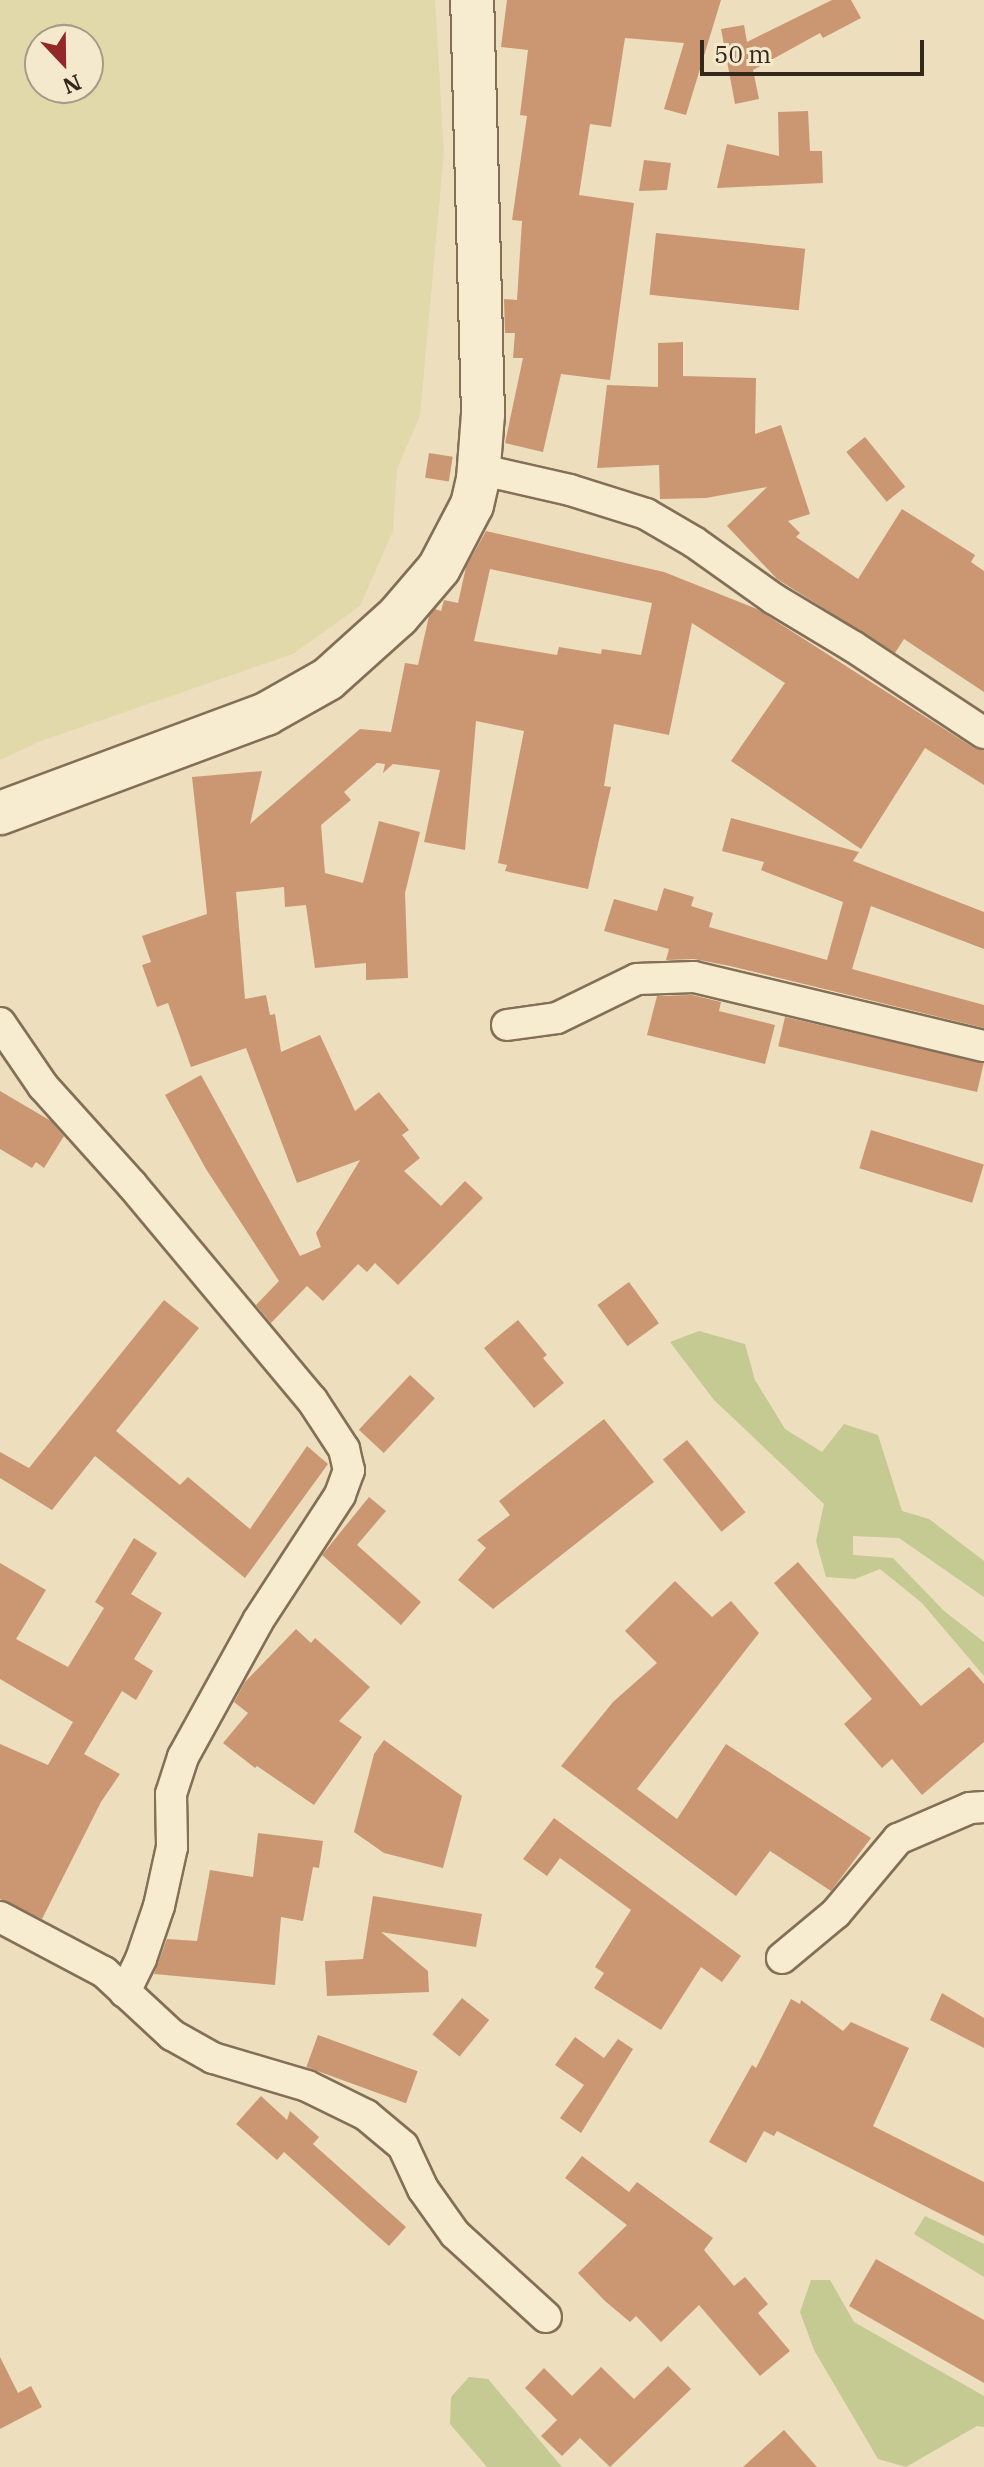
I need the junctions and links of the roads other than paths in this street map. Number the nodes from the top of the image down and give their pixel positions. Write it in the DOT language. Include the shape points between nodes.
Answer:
graph roads {
  1 [pos="472,0"];
  2 [pos="478,469"];
  3 [pos="984,733"];
  4 [pos="0,813"];
  5 [pos="0,1023"];
  6 [pos="507,1025"];
  7 [pos="984,1046"];
  8 [pos="984,1807"];
  9 [pos="0,1917"];
  10 [pos="782,1958"];
  11 [pos="125,1992"];
  12 [pos="546,2317"];
  1 -- 2 [label="street" via="483,414"];
  2 -- 3 [label="street" via="646,514"];
  2 -- 4 [label="street" via="472,505 439,568 398,616 328,679 266,714"];
  5 -- 11 [label="street" via="43,1086 312,1400 344,1449 349,1470 340,1495 258,1621 183,1757 171,1794 172,1847 159,1906"];
  6 -- 7 [label="street" via="557,1018 637,979 694,977"];
  8 -- 10 [label="street" via="898,1839 836,1913"];
  9 -- 11 [label="street" via="75,1954"];
  11 -- 12 [label="street" via="172,2035 213,2058 307,2086 366,2115 403,2146 423,2189 455,2234"];
}
